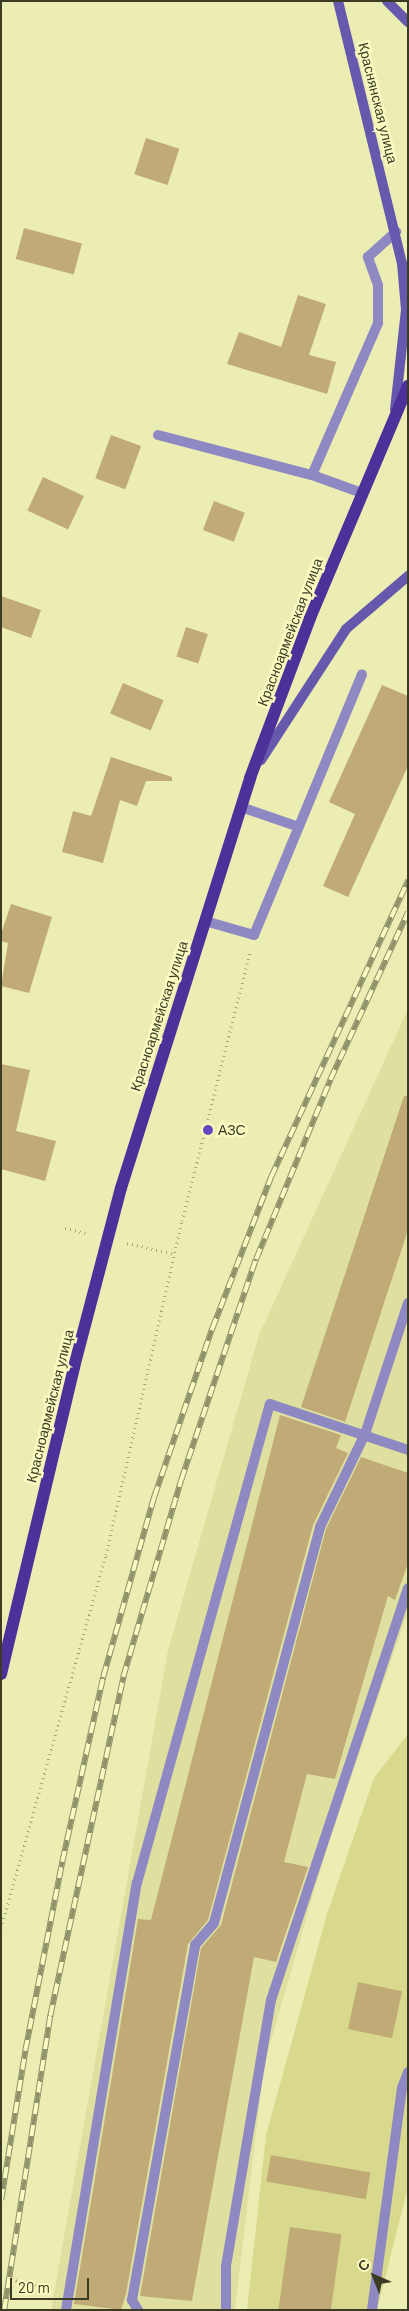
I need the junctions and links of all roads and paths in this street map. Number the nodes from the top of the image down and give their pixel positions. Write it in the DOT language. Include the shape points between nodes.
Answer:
graph roads {
  1 [pos="338,1"];
  2 [pos="387,1"];
  3 [pos="408,22"];
  4 [pos="396,232"];
  5 [pos="408,386"];
  6 [pos="394,419"];
  7 [pos="158,436"];
  8 [pos="312,475"];
  9 [pos="362,493"];
  10 [pos="408,576"];
  11 [pos="362,674"];
  12 [pos="250,778"];
  13 [pos="241,807"];
  14 [pos="299,827"];
  15 [pos="205,921"];
  16 [pos="254,935"];
  17 [pos="408,1303"];
  18 [pos="366,1434"];
  19 [pos="408,1450"];
  20 [pos="408,1588"];
  21 [pos="1,1674"];
  22 [pos="1,1928"];
  23 [pos="408,2072"];
  24 [pos="1,2277"];
  25 [pos="68,2292"];
  26 [pos="66,2310"];
  27 [pos="138,2310"];
  28 [pos="226,2310"];
  29 [pos="372,2310"];
  1 -- 4 [label="main road, Краснянская улица"];
  2 -- 3 [label="main road"];
  4 -- 6 [label="main road, Краснянская улица" via="406,310"];
  4 -- 8 [label="lane" via="368,257 378,285 378,324"];
  5 -- 6 [label="main road, Красноармейская улица"];
  6 -- 9 [label="main road, Красноармейская улица"];
  7 -- 8 [label="lane"];
  8 -- 9 [label="lane"];
  9 -- 12 [label="main road, Красноармейская улица"];
  10 -- 12 [label="main road" via="346,629"];
  11 -- 14 [label="lane"];
  12 -- 13 [label="main road, Красноармейская улица"];
  13 -- 14 [label="lane"];
  13 -- 15 [label="main road, Красноармейская улица"];
  14 -- 16 [label="lane"];
  15 -- 16 [label="lane"];
  15 -- 21 [label="main road, Красноармейская улица" via="122,1188 74,1367"];
  16 -- 22 [label="path" via="180,1229 106,1556"];
  17 -- 18 [label="lane"];
  18 -- 19 [label="lane"];
  18 -- 25 [label="lane" via="270,1404 137,1883"];
  18 -- 27 [label="lane" via="320,1527 214,1923 195,1944 132,2300"];
  20 -- 28 [label="lane" via="271,2000 226,2266"];
  23 -- 29 [label="lane" via="402,2088"];
  24 -- 25 [label="path"];
  25 -- 26 [label="lane"];
}
